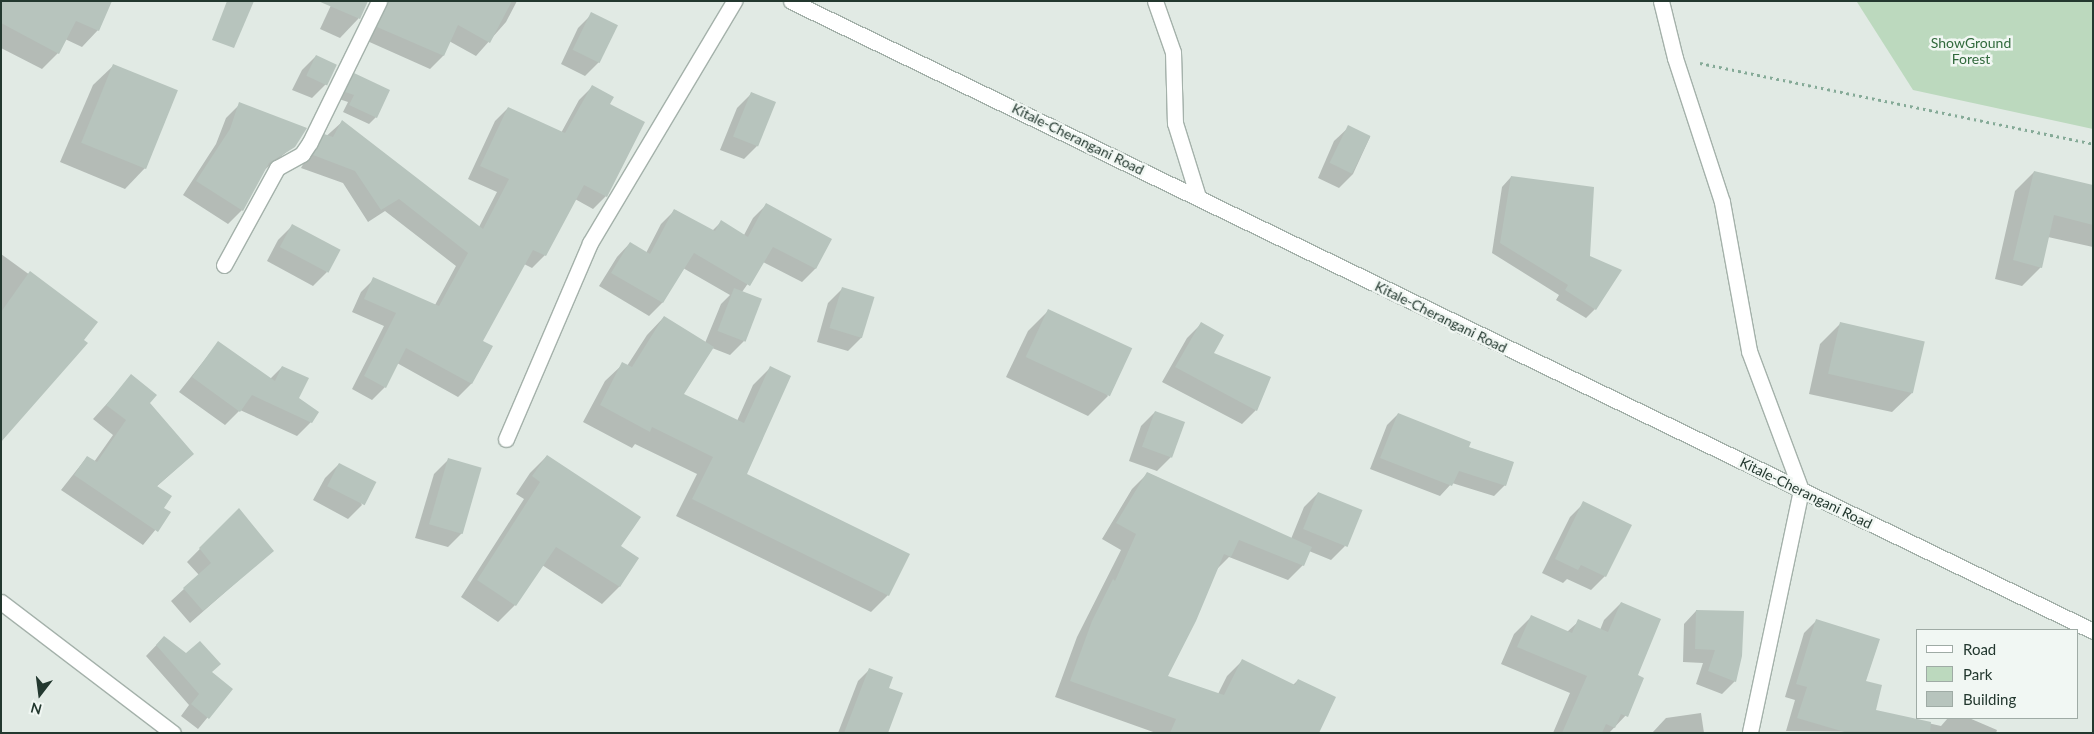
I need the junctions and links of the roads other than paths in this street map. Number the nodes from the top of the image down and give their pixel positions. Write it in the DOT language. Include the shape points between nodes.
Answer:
graph roads {
  1 [pos="378,1"];
  2 [pos="734,1"];
  3 [pos="791,1"];
  4 [pos="1155,1"];
  5 [pos="1661,1"];
  6 [pos="1198,197"];
  7 [pos="224,265"];
  8 [pos="506,439"];
  9 [pos="1801,490"];
  10 [pos="1,602"];
  11 [pos="2093,631"];
  12 [pos="173,733"];
  13 [pos="1750,733"];
  1 -- 7 [label="street" via="310,142 302,154 277,168"];
  2 -- 8 [label="street" via="590,243"];
  3 -- 6 [label="street, Kitale-Cherangani Road"];
  4 -- 6 [label="street" via="1173,52 1175,123"];
  5 -- 9 [label="street" via="1675,58 1722,202 1749,351"];
  6 -- 9 [label="street, Kitale-Cherangani Road"];
  9 -- 11 [label="street, Kitale-Cherangani Road"];
  9 -- 13 [label="street"];
  10 -- 12 [label="street"];
}
